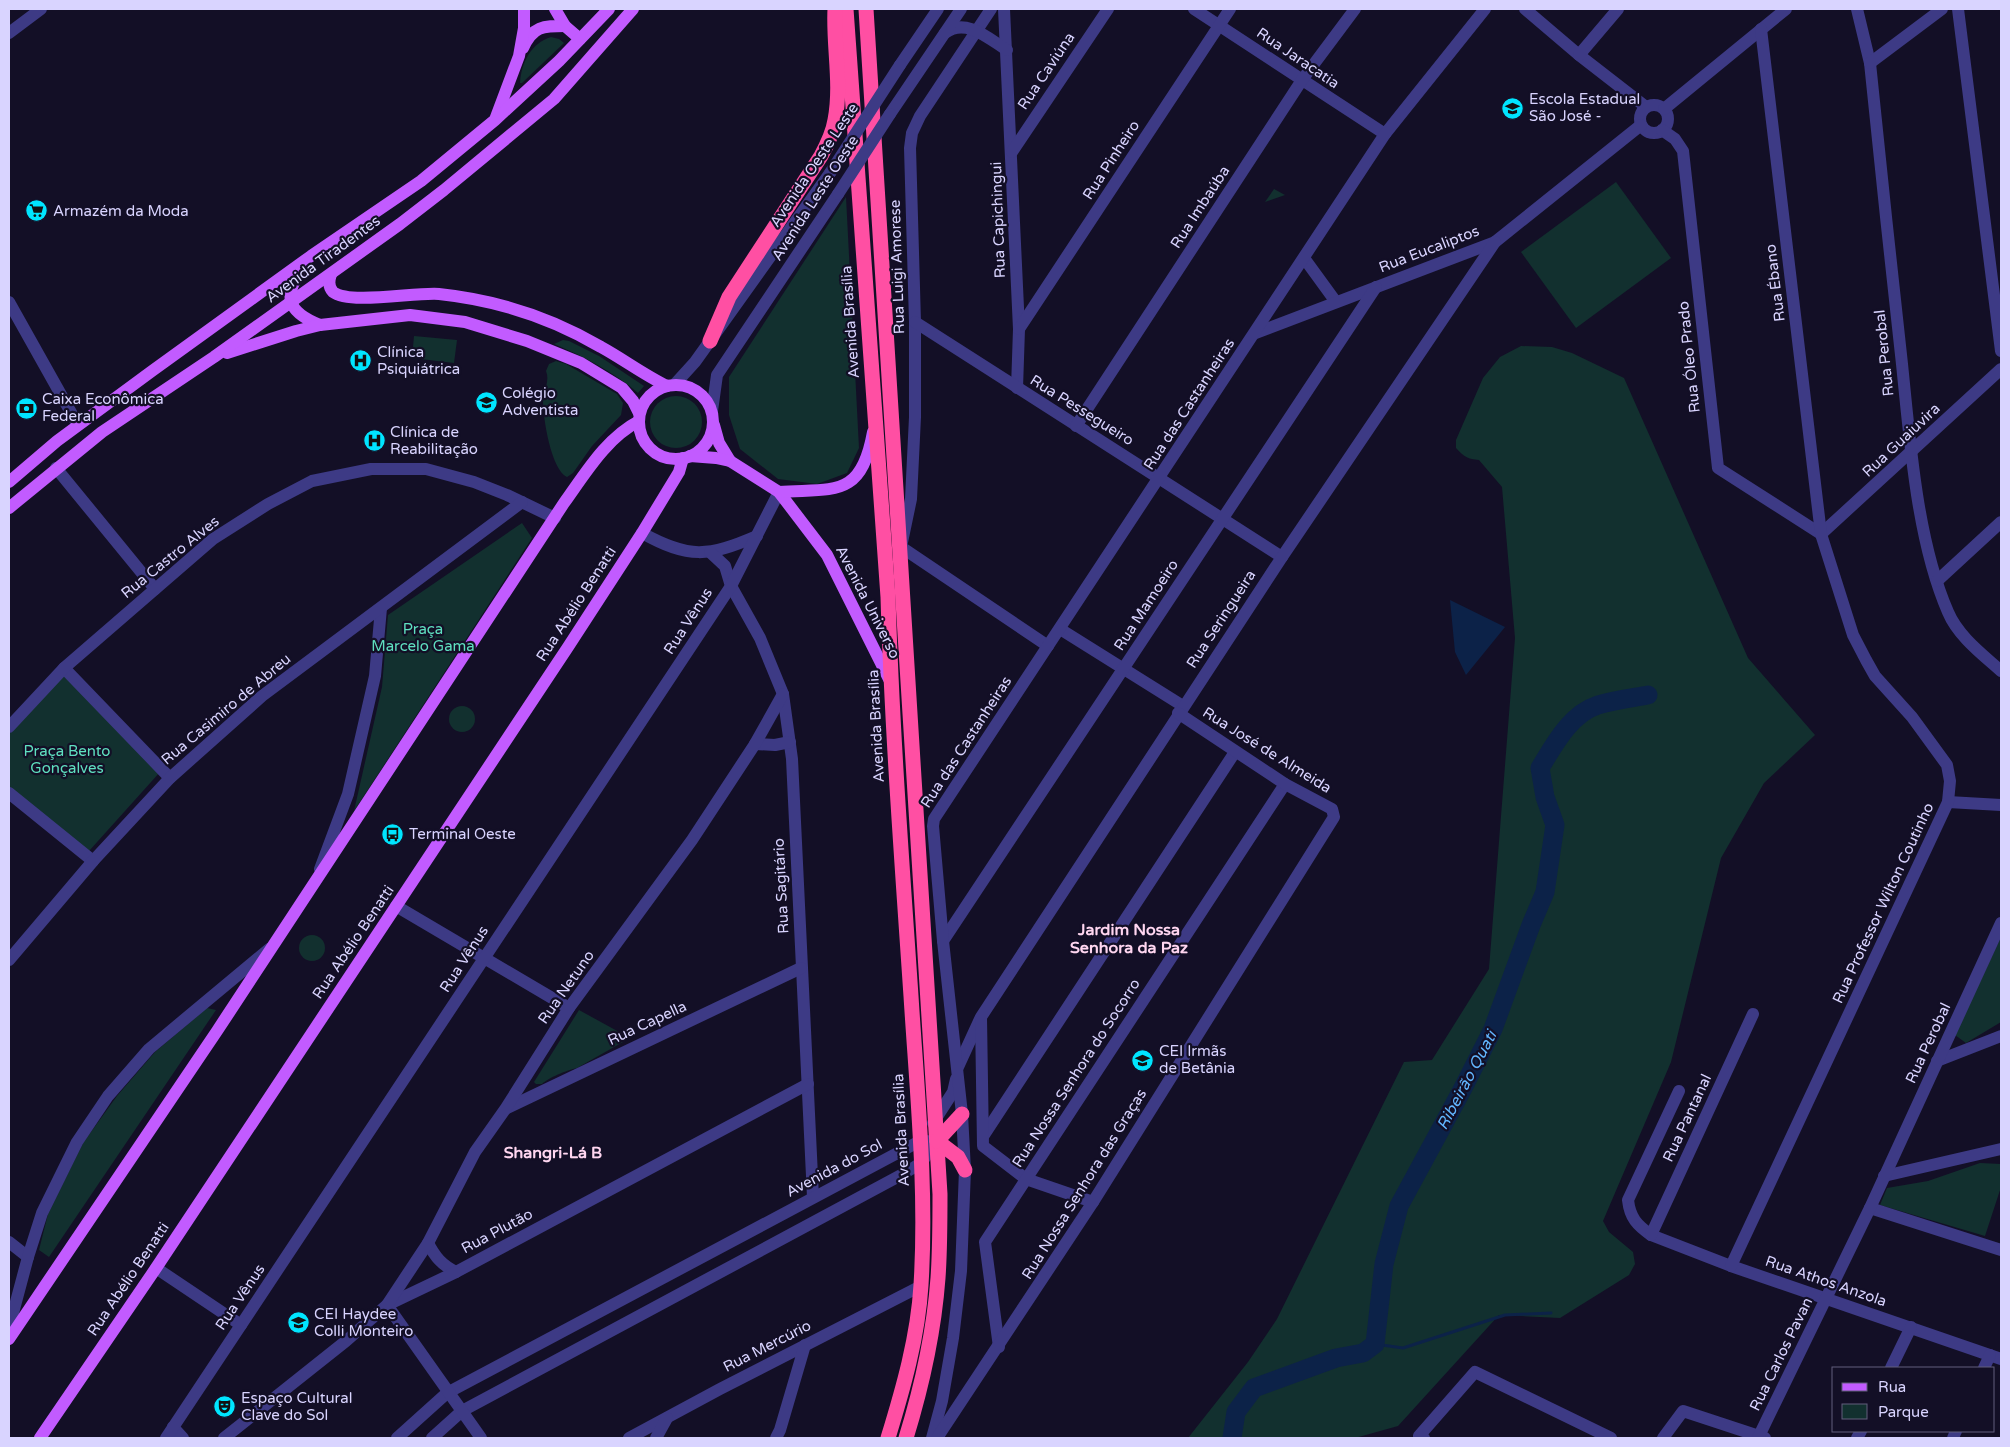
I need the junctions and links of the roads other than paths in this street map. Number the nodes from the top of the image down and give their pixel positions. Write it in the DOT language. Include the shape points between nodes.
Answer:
graph roads {
  1 [pos="41,9"];
  2 [pos="524,9"];
  3 [pos="555,9"];
  4 [pos="609,9"];
  5 [pos="633,9"];
  6 [pos="835,9"];
  7 [pos="846,9"];
  8 [pos="866,9"];
  9 [pos="938,9"];
  10 [pos="961,9"];
  11 [pos="991,9"];
  12 [pos="1004,9"];
  13 [pos="1108,9"];
  14 [pos="1194,9"];
  15 [pos="1230,9"];
  16 [pos="1355,9"];
  17 [pos="1484,9"];
  18 [pos="1525,9"];
  19 [pos="1618,9"];
  20 [pos="1786,9"];
  21 [pos="1857,9"];
  22 [pos="1942,9"];
  23 [pos="1958,9"];
  24 [pos="1219,25"];
  25 [pos="565,26"];
  26 [pos="1761,29"];
  27 [pos="977,30"];
  28 [pos="9,33"];
  29 [pos="941,39"];
  30 [pos="580,40"];
  31 [pos="1006,50"];
  32 [pos="1579,55"];
  33 [pos="519,56"];
  34 [pos="1870,63"];
  35 [pos="1302,80"];
  36 [pos="554,99"];
  37 [pos="1646,108"];
  38 [pos="1664,109"];
  39 [pos="495,120"];
  40 [pos="1641,125"];
  41 [pos="1662,130"];
  42 [pos="1385,134"];
  43 [pos="1012,152"];
  44 [pos="1495,242"];
  45 [pos="311,256"];
  46 [pos="1304,258"];
  47 [pos="331,274"];
  48 [pos="1376,287"];
  49 [pos="412,294"];
  50 [pos="9,302"];
  51 [pos="291,302"];
  52 [pos="1336,302"];
  53 [pos="410,315"];
  54 [pos="915,322"];
  55 [pos="320,325"];
  56 [pos="1019,329"];
  57 [pos="1256,333"];
  58 [pos="710,341"];
  59 [pos="2001,350"];
  60 [pos="214,357"];
  61 [pos="2001,369"];
  62 [pos="671,385"];
  63 [pos="1017,388"];
  64 [pos="639,417"];
  65 [pos="713,417"];
  66 [pos="875,419"];
  67 [pos="78,425"];
  68 [pos="1076,426"];
  69 [pos="1911,453"];
  70 [pos="686,457"];
  71 [pos="730,461"];
  72 [pos="56,468"];
  73 [pos="1160,478"];
  74 [pos="9,482"];
  75 [pos="779,492"];
  76 [pos="522,502"];
  77 [pos="9,508"];
  78 [pos="555,518"];
  79 [pos="1222,520"];
  80 [pos="2001,522"];
  81 [pos="642,533"];
  82 [pos="1821,534"];
  83 [pos="1997,535"];
  84 [pos="757,536"];
  85 [pos="901,547"];
  86 [pos="710,552"];
  87 [pos="1282,557"];
  88 [pos="1937,581"];
  89 [pos="731,586"];
  90 [pos="155,588"];
  91 [pos="381,608"];
  92 [pos="1060,629"];
  93 [pos="1048,646"];
  94 [pos="64,668"];
  95 [pos="1124,669"];
  96 [pos="2001,670"];
  97 [pos="890,681"];
  98 [pos="783,694"];
  99 [pos="1181,710"];
  100 [pos="9,727"];
  101 [pos="790,742"];
  102 [pos="755,744"];
  103 [pos="1235,752"];
  104 [pos="170,778"];
  105 [pos="1285,784"];
  106 [pos="9,793"];
  107 [pos="1948,802"];
  108 [pos="2001,806"];
  109 [pos="1334,817"];
  110 [pos="93,861"];
  111 [pos="317,878"];
  112 [pos="396,906"];
  113 [pos="2001,923"];
  114 [pos="943,941"];
  115 [pos="271,948"];
  116 [pos="484,958"];
  117 [pos="9,960"];
  118 [pos="801,968"];
  119 [pos="569,1008"];
  120 [pos="1752,1014"];
  121 [pos="981,1017"];
  122 [pos="2001,1036"];
  123 [pos="1937,1061"];
  124 [pos="958,1068"];
  125 [pos="808,1084"];
  126 [pos="1679,1091"];
  127 [pos="506,1108"];
  128 [pos="962,1114"];
  129 [pos="935,1120"];
  130 [pos="984,1135"];
  131 [pos="920,1141"];
  132 [pos="937,1141"];
  133 [pos="2000,1150"];
  134 [pos="921,1163"];
  135 [pos="965,1170"];
  136 [pos="1884,1176"];
  137 [pos="1026,1179"];
  138 [pos="813,1197"];
  139 [pos="1093,1202"];
  140 [pos="1870,1208"];
  141 [pos="766,1222"];
  142 [pos="1646,1232"];
  143 [pos="9,1242"];
  144 [pos="774,1242"];
  145 [pos="428,1243"];
  146 [pos="2001,1250"];
  147 [pos="28,1257"];
  148 [pos="1731,1266"];
  149 [pos="156,1268"];
  150 [pos="456,1272"];
  151 [pos="921,1286"];
  152 [pos="1826,1298"];
  153 [pos="388,1305"];
  154 [pos="241,1325"];
  155 [pos="1911,1327"];
  156 [pos="9,1328"];
  157 [pos="9,1338"];
  158 [pos="805,1345"];
  159 [pos="999,1347"];
  160 [pos="1996,1357"];
  161 [pos="1891,1367"];
  162 [pos="1985,1367"];
  163 [pos="447,1393"];
  164 [pos="462,1411"];
  165 [pos="667,1418"];
  166 [pos="169,1433"];
  167 [pos="1422,1437"];
  168 [pos="40,1438"];
  169 [pos="183,1438"];
  170 [pos="224,1438"];
  171 [pos="397,1438"];
  172 [pos="432,1438"];
  173 [pos="481,1438"];
  174 [pos="629,1438"];
  175 [pos="656,1438"];
  176 [pos="776,1438"];
  177 [pos="888,1438"];
  178 [pos="906,1438"];
  179 [pos="932,1438"];
  180 [pos="937,1438"];
  181 [pos="1611,1438"];
  182 [pos="1663,1438"];
  183 [pos="1761,1438"];
  1 -- 28 [label="street"];
  2 -- 33 [label="main road"];
  3 -- 25 [label="main road"];
  4 -- 30 [label="main road, Avenida Tiradentes"];
  5 -- 36 [label="main road, Avenida Tiradentes"];
  6 -- 58 [label="highway" via="837,98 832,134 822,156 729,297"];
  7 -- 66 [label="highway, Avenida Brasília"];
  8 -- 85 [label="highway"];
  9 -- 58 [label="street, Avenida Oeste Leste, bridge" via="830,174"];
  10 -- 29 [label="street, Avenida Leste Oeste"];
  11 -- 27 [label="street, Rua Luigi Amorese"];
  12 -- 31 [label="street, Rua Capichingui"];
  13 -- 43 [label="street, Rua Caviúna"];
  14 -- 24 [label="street, Rua Jaracatia"];
  15 -- 24 [label="street, Rua Pinheiro"];
  16 -- 35 [label="street, Rua Imbaúba"];
  17 -- 42 [label="street, Rua das Castanheiras"];
  18 -- 32 [label="street"];
  19 -- 32 [label="street"];
  20 -- 26 [label="street"];
  21 -- 34 [label="street, Rua Perobal"];
  22 -- 34 [label="street"];
  23 -- 59 [label="street"];
  24 -- 35 [label="street, Rua Jaracatia"];
  24 -- 56 [label="street, Rua Pinheiro"];
  25 -- 30 [label="main road"];
  25 -- 33 [label="main road" via="536,30 529,35"];
  26 -- 38 [label="street"];
  26 -- 82 [label="street, Rua Ébano"];
  27 -- 29 [label="street" via="957,27 946,31"];
  27 -- 31 [label="street"];
  27 -- 54 [label="street, Rua Luigi Amorese" via="912,133"];
  29 -- 65 [label="street, Avenida Leste Oeste, bridge" via="717,375"];
  30 -- 36 [label="main road" via="582,56"];
  30 -- 39 [label="main road, Avenida Tiradentes"];
  31 -- 43 [label="street, Rua Capichingui"];
  32 -- 37 [label="street"];
  33 -- 39 [label="main road"];
  34 -- 69 [label="street, Rua Perobal"];
  35 -- 42 [label="street, Rua Jaracatia"];
  35 -- 68 [label="street, Rua Imbaúba"];
  36 -- 47 [label="main road, Avenida Tiradentes" via="437,196"];
  37 -- 38 [label="street" via="1655,105"];
  37 -- 40 [label="street" via="1642,112"];
  38 -- 41 [label="street" via="1668,117"];
  39 -- 45 [label="main road, Avenida Tiradentes" via="421,181"];
  40 -- 41 [label="street" via="1651,133"];
  40 -- 44 [label="street, Rua Eucaliptos"];
  41 -- 82 [label="street, Rua Óleo Prado" via="1675,139 1683,151 1718,468"];
  42 -- 46 [label="street, Rua das Castanheiras"];
  43 -- 56 [label="street, Rua Capichingui"];
  44 -- 48 [label="street, Rua Eucaliptos"];
  44 -- 87 [label="street, Rua Seringueira"];
  45 -- 51 [label="main road" via="293,281"];
  45 -- 67 [label="main road, Avenida Tiradentes"];
  46 -- 52 [label="street"];
  46 -- 57 [label="street, Rua das Castanheiras"];
  47 -- 49 [label="main road" via="329,280 334,292 349,298"];
  47 -- 51 [label="main road, Avenida Tiradentes"];
  48 -- 52 [label="street, Rua Eucaliptos"];
  48 -- 79 [label="street, Rua Mamoeiro"];
  49 -- 53 [label="main road"];
  49 -- 62 [label="main road" via="438,294 491,303 535,315 573,331"];
  50 -- 67 [label="street"];
  51 -- 55 [label="main road" via="300,316"];
  51 -- 60 [label="main road, Avenida Tiradentes"];
  52 -- 57 [label="street, Rua Eucaliptos"];
  53 -- 55 [label="main road"];
  53 -- 64 [label="main road" via="465,322 534,343 580,363 622,388 634,401"];
  54 -- 63 [label="street, Rua Pessegueiro"];
  54 -- 85 [label="street, Rua Luigi Amorese" via="911,499"];
  55 -- 60 [label="main road"];
  56 -- 63 [label="street, Rua Capichingui"];
  57 -- 73 [label="street, Rua das Castanheiras"];
  58 -- 62 [label="street, Avenida Oeste Leste"];
  60 -- 72 [label="main road, Avenida Tiradentes" via="102,432"];
  61 -- 69 [label="street, Rua Guaiuvira"];
  62 -- 64 [label="main road" via="652,392"];
  62 -- 65 [label="main road" via="698,391 707,400"];
  63 -- 68 [label="street, Rua Pessegueiro"];
  64 -- 70 [label="main road" via="642,438 649,448 665,457"];
  64 -- 78 [label="main road" via="605,449"];
  65 -- 70 [label="main road" via="711,435 704,446"];
  65 -- 71 [label="main road, Avenida Universo" via="719,443"];
  66 -- 75 [label="main road" via="870,448 853,480 823,491"];
  66 -- 97 [label="highway, Avenida Brasília" via="888,597"];
  67 -- 72 [label="main road" via="77,443"];
  67 -- 74 [label="main road, Avenida Tiradentes"];
  68 -- 73 [label="street, Rua Pessegueiro"];
  69 -- 82 [label="street, Rua Guaiuvira"];
  69 -- 88 [label="street, Rua Perobal"];
  70 -- 71 [label="main road, Avenida Universo"];
  70 -- 81 [label="main road, Rua Abélio Benatti"];
  71 -- 75 [label="main road, Avenida Universo"];
  72 -- 77 [label="main road, Avenida Tiradentes"];
  72 -- 90 [label="street"];
  73 -- 79 [label="street, Rua Pessegueiro"];
  73 -- 92 [label="street, Rua das Castanheiras"];
  75 -- 84 [label="street, Rua Vênus"];
  75 -- 97 [label="main road, Avenida Universo" via="827,555"];
  76 -- 78 [label="street, Rua Castro Alves"];
  76 -- 90 [label="street, Rua Castro Alves" via="474,482 426,469 371,468 312,481 213,539"];
  76 -- 91 [label="street, Rua Casimiro de Abreu"];
  78 -- 111 [label="main road"];
  79 -- 87 [label="street, Rua Pessegueiro"];
  79 -- 95 [label="street, Rua Mamoeiro"];
  80 -- 83 [label="street"];
  81 -- 86 [label="street" via="667,547 693,554"];
  81 -- 112 [label="main road, Rua Abélio Benatti"];
  82 -- 107 [label="street, Rua Professor Wilton Coutinho" via="1853,635 1866,660 1947,765 1950,781"];
  83 -- 88 [label="street"];
  84 -- 86 [label="street"];
  84 -- 89 [label="street, Rua Vênus"];
  85 -- 93 [label="street"];
  85 -- 129 [label="highway"];
  86 -- 89 [label="street, Rua Sagitário" via="724,566"];
  87 -- 99 [label="street, Rua Seringueira"];
  88 -- 96 [label="street, Rua Perobal" via="1949,614 1966,638"];
  89 -- 98 [label="street, Rua Sagitário" via="760,638"];
  89 -- 116 [label="street, Rua Vênus"];
  90 -- 94 [label="street, Rua Castro Alves"];
  91 -- 104 [label="street, Rua Casimiro de Abreu" via="262,696"];
  91 -- 111 [label="street" via="375,676 348,794"];
  92 -- 93 [label="street, Rua das Castanheiras"];
  92 -- 95 [label="street, Rua José de Almeida"];
  93 -- 114 [label="street, Rua das Castanheiras" via="934,818"];
  94 -- 100 [label="street, Rua Castro Alves"];
  94 -- 104 [label="street"];
  95 -- 99 [label="street, Rua José de Almeida"];
  95 -- 114 [label="street, Rua Mamoeiro"];
  97 -- 131 [label="highway, Avenida Brasília"];
  98 -- 101 [label="street, Rua Sagitário"];
  98 -- 102 [label="street, Rua Netuno"];
  99 -- 103 [label="street, Rua José de Almeida"];
  99 -- 121 [label="street, Rua Seringueira"];
  101 -- 102 [label="street"];
  101 -- 118 [label="street, Rua Sagitário"];
  102 -- 119 [label="street, Rua Netuno" via="692,840"];
  103 -- 105 [label="street, Rua José de Almeida"];
  103 -- 130 [label="street"];
  104 -- 110 [label="street, Rua Casimiro de Abreu"];
  105 -- 109 [label="street, Rua José de Almeida" via="1332,809"];
  105 -- 137 [label="street, Rua Nossa Senhora do Socorro"];
  106 -- 110 [label="street"];
  107 -- 108 [label="street"];
  107 -- 148 [label="street, Rua Professor Wilton Coutinho"];
  109 -- 139 [label="street, Rua Nossa Senhora das Graças"];
  110 -- 117 [label="street, Rua Casimiro de Abreu"];
  111 -- 115 [label="main road"];
  112 -- 116 [label="street"];
  112 -- 149 [label="main road, Rua Abélio Benatti"];
  113 -- 123 [label="street, Rua Perobal"];
  114 -- 124 [label="street"];
  115 -- 147 [label="street" via="148,1048 108,1096 77,1142 42,1213"];
  115 -- 157 [label="main road"];
  116 -- 119 [label="street"];
  116 -- 154 [label="street, Rua Vênus"];
  118 -- 125 [label="street, Rua Sagitário"];
  118 -- 127 [label="street, Rua Capella"];
  119 -- 127 [label="street, Rua Netuno"];
  120 -- 142 [label="street, Rua Pantanal"];
  121 -- 124 [label="street, Rua Seringueira"];
  121 -- 130 [label="street"];
  122 -- 123 [label="street"];
  123 -- 136 [label="street, Rua Perobal"];
  124 -- 128 [label="street"];
  124 -- 129 [label="street" via="953,1092"];
  125 -- 138 [label="street, Rua Sagitário"];
  125 -- 150 [label="street, Rua Plutão"];
  126 -- 142 [label="street" via="1628,1200 1630,1213"];
  127 -- 145 [label="street, Rua Netuno" via="475,1152"];
  128 -- 132 [label="highway"];
  128 -- 135 [label="street"];
  129 -- 131 [label="street"];
  129 -- 132 [label="highway"];
  130 -- 137 [label="street" via="983,1146"];
  131 -- 132 [label="street, Avenida do Sol"];
  131 -- 134 [label="highway, Avenida Brasília"];
  131 -- 138 [label="street, Avenida do Sol"];
  132 -- 134 [label="street"];
  132 -- 135 [label="highway" via="958,1158"];
  132 -- 178 [label="highway" via="940,1194 938,1278 928,1352"];
  133 -- 136 [label="street"];
  134 -- 144 [label="street"];
  134 -- 151 [label="highway, Avenida Brasília"];
  135 -- 179 [label="street" via="961,1270 953,1338"];
  136 -- 140 [label="street, Rua Carlos Pavan"];
  137 -- 139 [label="street"];
  137 -- 159 [label="street, Rua Nossa Senhora do Socorro" via="985,1242"];
  138 -- 141 [label="street, Avenida do Sol"];
  139 -- 159 [label="street, Rua Nossa Senhora das Graças"];
  140 -- 146 [label="street"];
  140 -- 152 [label="street, Rua Carlos Pavan"];
  141 -- 144 [label="street"];
  141 -- 163 [label="street, Avenida do Sol"];
  142 -- 148 [label="street, Rua Athos Anzola"];
  143 -- 147 [label="street"];
  144 -- 164 [label="street"];
  145 -- 150 [label="street" via="435,1257"];
  145 -- 153 [label="street, Rua Netuno"];
  147 -- 156 [label="street"];
  148 -- 152 [label="street, Rua Athos Anzola"];
  149 -- 154 [label="street"];
  149 -- 168 [label="main road, Rua Abélio Benatti"];
  150 -- 153 [label="street, Rua Plutão"];
  151 -- 158 [label="street, Rua Mercúrio"];
  151 -- 177 [label="highway, Avenida Brasília" via="910,1356"];
  152 -- 155 [label="street, Rua Athos Anzola"];
  152 -- 183 [label="street, Rua Carlos Pavan"];
  153 -- 163 [label="street"];
  153 -- 170 [label="street, Rua Plutão"];
  154 -- 166 [label="street, Rua Vênus"];
  155 -- 160 [label="street, Rua Athos Anzola"];
  155 -- 161 [label="street"];
  158 -- 165 [label="street, Rua Mercúrio"];
  158 -- 176 [label="street"];
  159 -- 180 [label="street, Rua Nossa Senhora das Graças"];
  160 -- 162 [label="street"];
  163 -- 164 [label="street"];
  163 -- 171 [label="street, Avenida do Sol"];
  164 -- 172 [label="street"];
  164 -- 173 [label="street"];
  165 -- 174 [label="street, Rua Mercúrio"];
  165 -- 175 [label="street"];
  166 -- 169 [label="street"];
  167 -- 181 [label="street" via="1475,1372"];
  182 -- 183 [label="street" via="1682,1411"];
}
